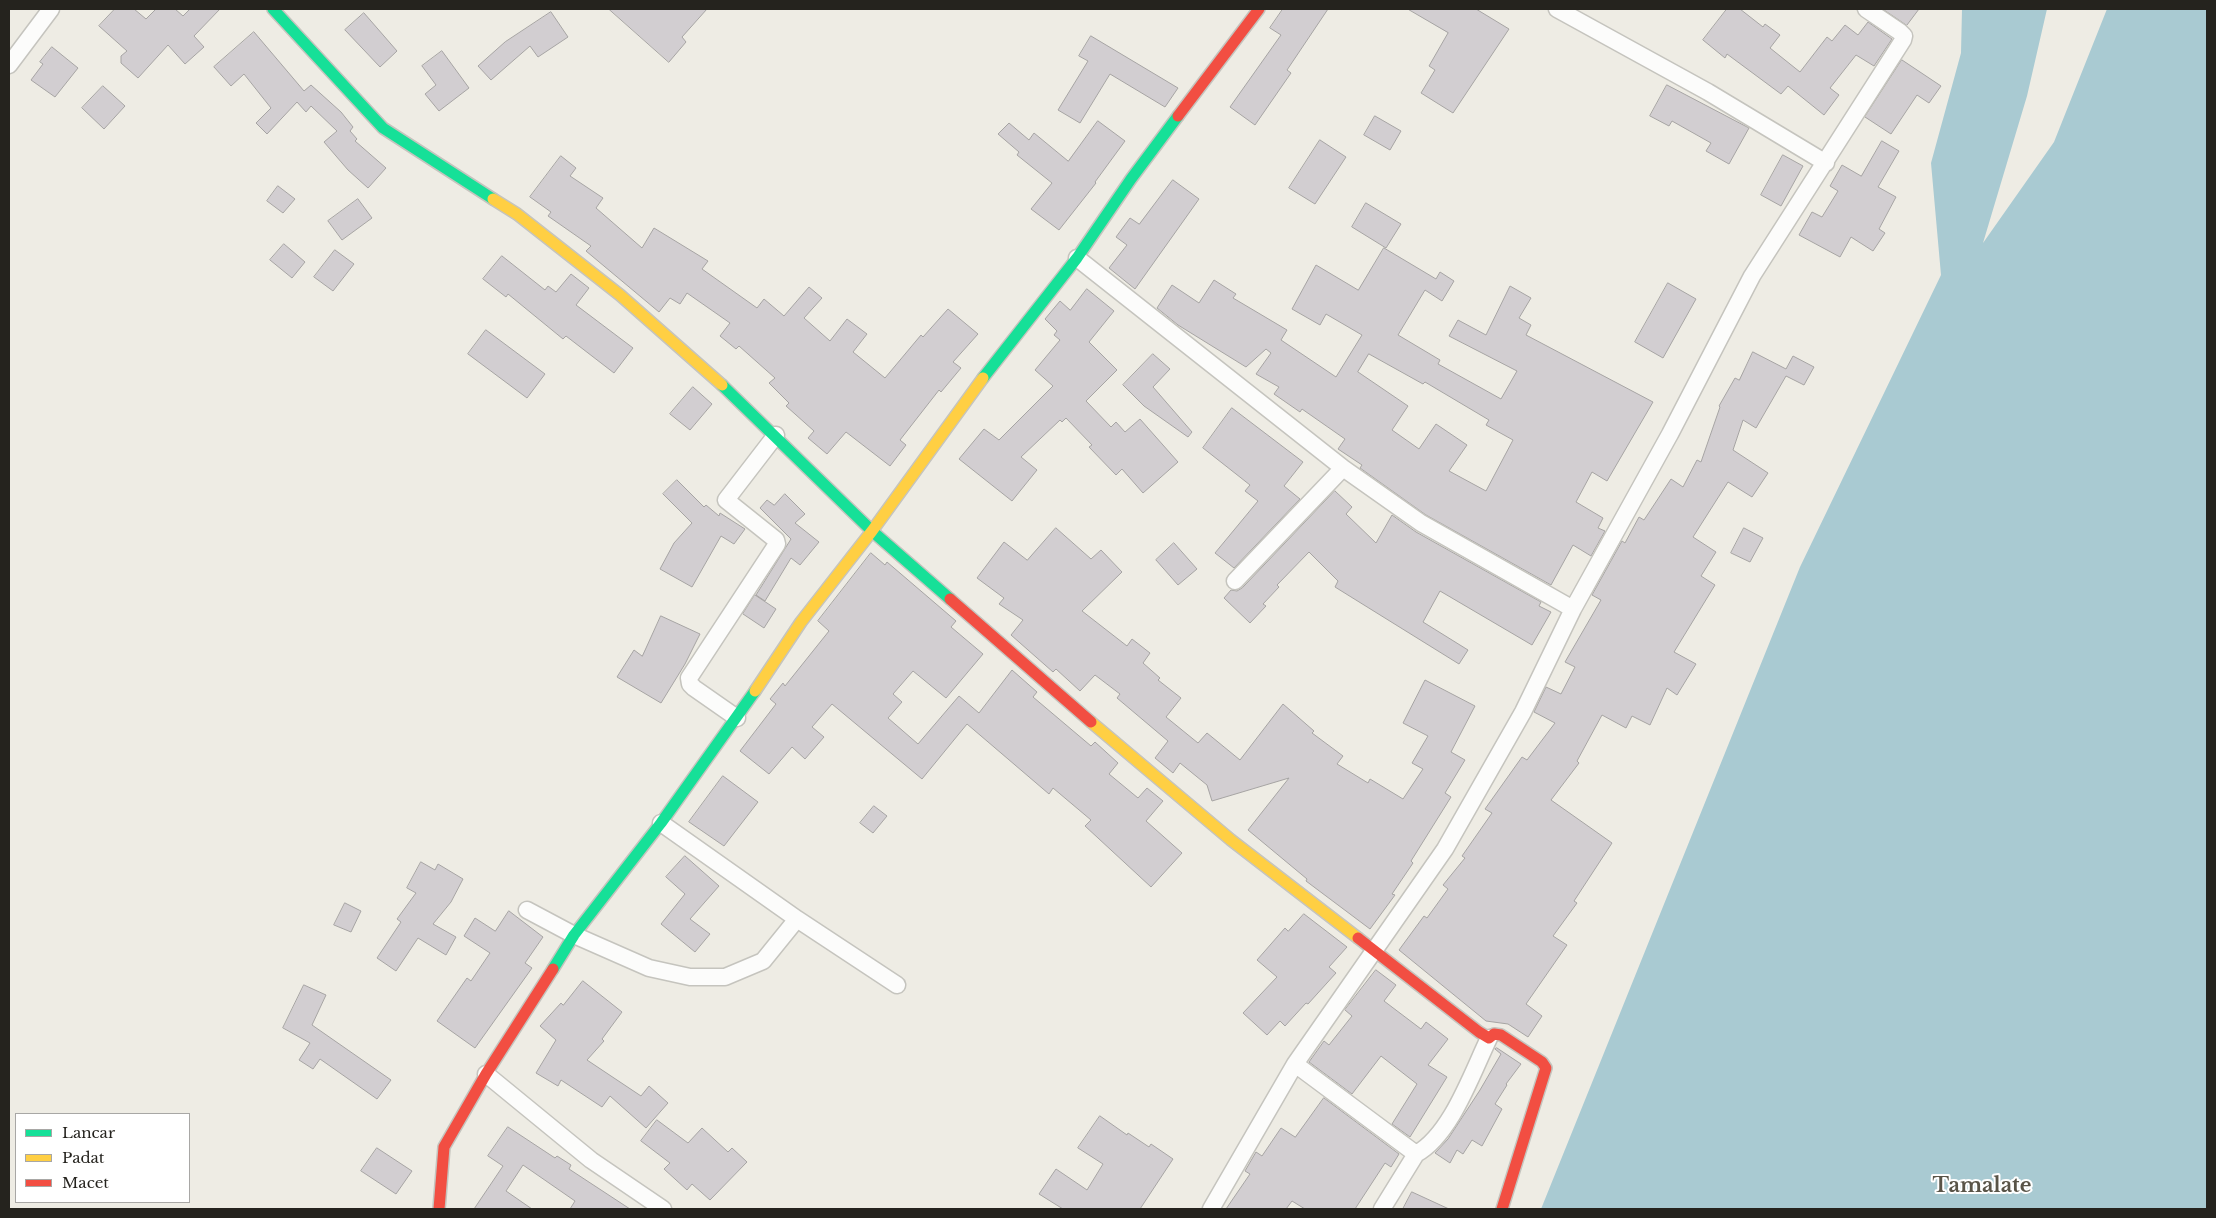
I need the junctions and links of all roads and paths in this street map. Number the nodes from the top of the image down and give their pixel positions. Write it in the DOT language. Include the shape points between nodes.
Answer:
graph roads {
  1 [pos="51,9"];
  2 [pos="273,9"];
  3 [pos="1260,9"];
  4 [pos="1556,9"];
  5 [pos="1866,9"];
  6 [pos="9,65"];
  7 [pos="1826,163"];
  8 [pos="1077,258"];
  9 [pos="776,435"];
  10 [pos="1343,468"];
  11 [pos="872,531"];
  12 [pos="1235,581"];
  13 [pos="1573,609"];
  14 [pos="737,718"];
  15 [pos="661,823"];
  16 [pos="527,910"];
  17 [pos="797,919"];
  18 [pos="574,935"];
  19 [pos="1376,950"];
  20 [pos="897,985"];
  21 [pos="1489,1038"];
  22 [pos="1295,1064"];
  23 [pos="486,1074"];
  24 [pos="1416,1154"];
  25 [pos="439,1209"];
  26 [pos="663,1209"];
  27 [pos="1211,1209"];
  28 [pos="1382,1209"];
  29 [pos="1502,1209"];
  1 -- 6 [label="street"];
  2 -- 9 [label="street" via="383,128 518,214 566,251 710,373"];
  3 -- 8 [label="street" via="1131,179"];
  4 -- 7 [label="street" via="1708,92"];
  5 -- 7 [label="street" via="1904,36"];
  7 -- 13 [label="street" via="1752,276 1675,425"];
  8 -- 10 [label="street"];
  8 -- 11 [label="street" via="1008,344"];
  9 -- 11 [label="street"];
  9 -- 14 [label="street" via="726,500 778,544 689,678 694,688"];
  10 -- 12 [label="street"];
  10 -- 13 [label="street" via="1421,523"];
  11 -- 14 [label="street" via="801,622"];
  11 -- 19 [label="street" via="1143,767 1231,840"];
  13 -- 19 [label="street" via="1523,712 1445,849"];
  14 -- 15 [label="street"];
  15 -- 17 [label="street"];
  15 -- 18 [label="street"];
  16 -- 18 [label="street"];
  17 -- 18 [label="street" via="763,961 725,977 690,977 650,968"];
  17 -- 20 [label="street"];
  18 -- 23 [label="street"];
  19 -- 21 [label="street"];
  19 -- 22 [label="street"];
  21 -- 24 [label="street" via="1440,1133"];
  21 -- 29 [label="street" via="1494,1034 1500,1035 1534,1056 1546,1068"];
  22 -- 24 [label="street"];
  22 -- 27 [label="street"];
  23 -- 25 [label="street" via="444,1147"];
  23 -- 26 [label="street" via="591,1160"];
  24 -- 28 [label="street"];
}
